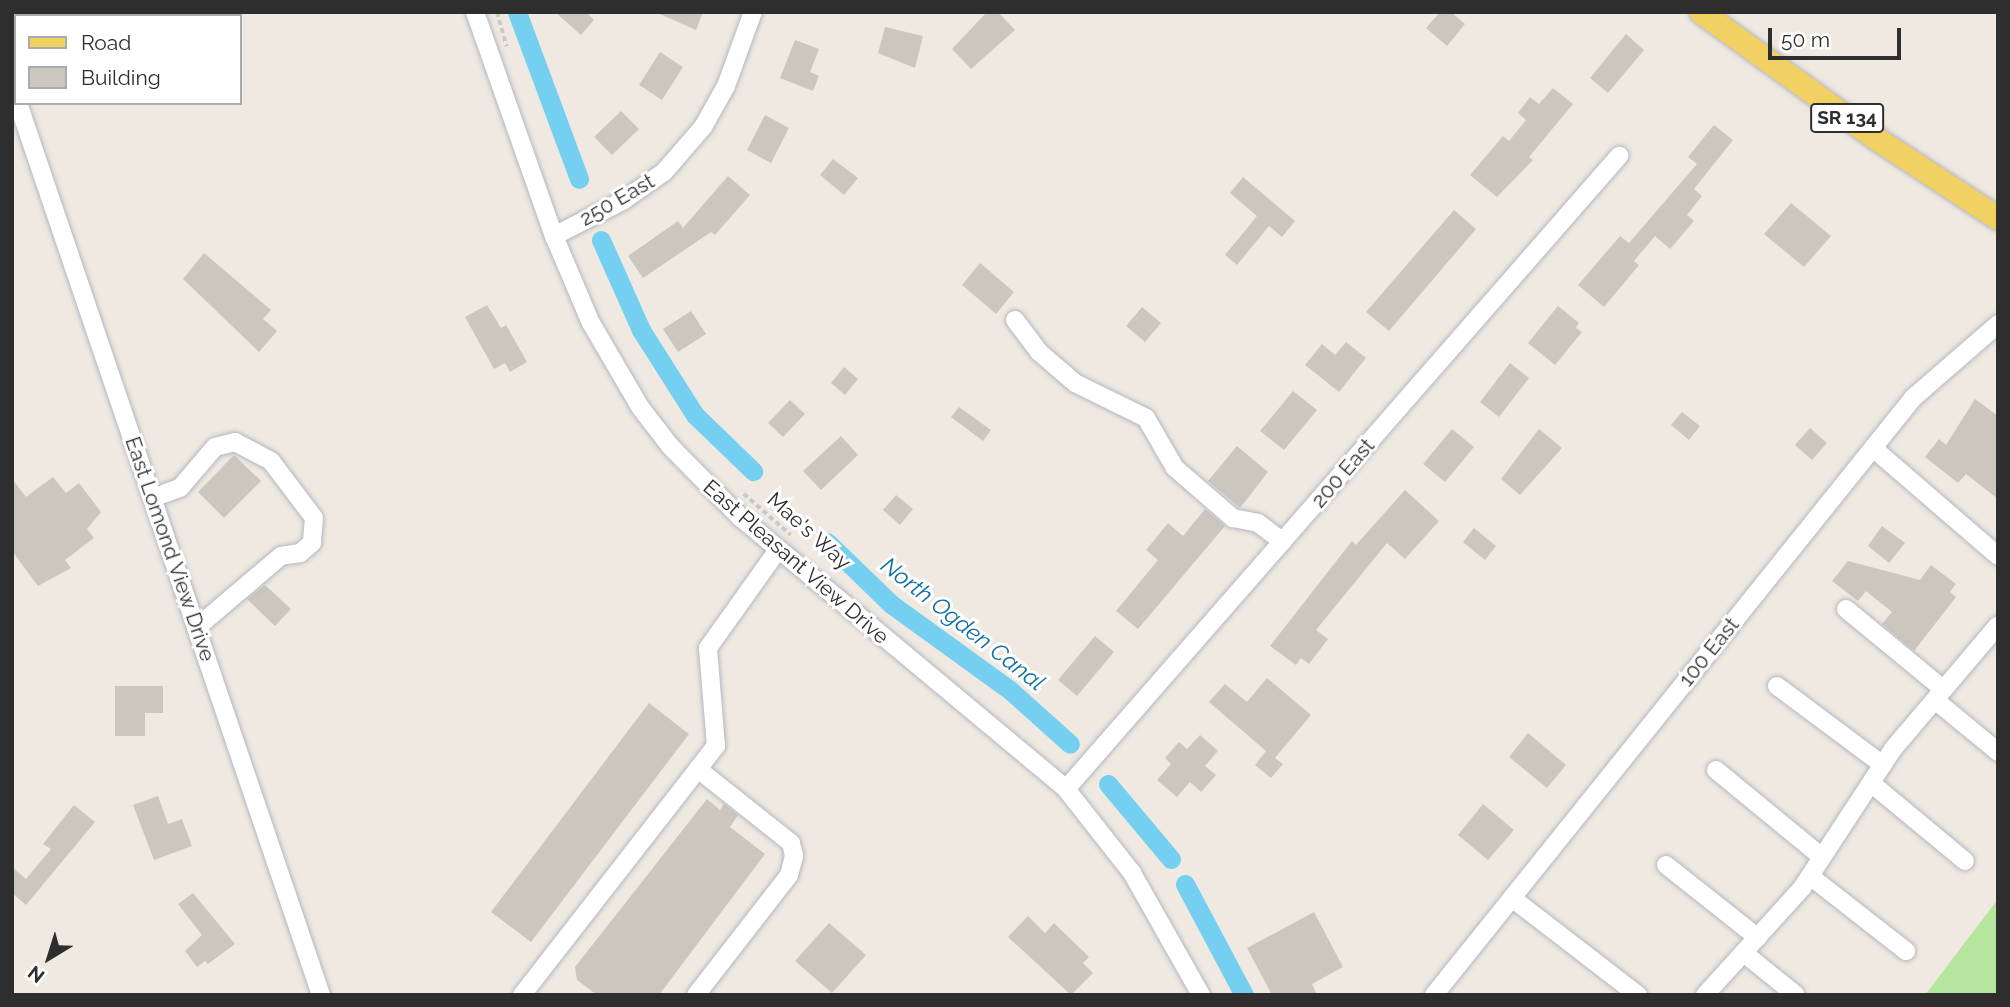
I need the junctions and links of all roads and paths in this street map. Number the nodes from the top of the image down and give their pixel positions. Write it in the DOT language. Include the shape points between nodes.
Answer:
graph roads {
  1 [pos="475,12"];
  2 [pos="497,12"];
  3 [pos="753,12"];
  4 [pos="1701,12"];
  5 [pos="508,50"];
  6 [pos="19,105"];
  7 [pos="1619,156"];
  8 [pos="1998,218"];
  9 [pos="554,236"];
  10 [pos="1016,320"];
  11 [pos="1998,324"];
  12 [pos="1873,447"];
  13 [pos="735,487"];
  14 [pos="152,498"];
  15 [pos="1283,542"];
  16 [pos="799,543"];
  17 [pos="778,550"];
  18 [pos="1998,556"];
  19 [pos="1846,609"];
  20 [pos="1998,625"];
  21 [pos="196,628"];
  22 [pos="1777,686"];
  23 [pos="1939,695"];
  24 [pos="1998,752"];
  25 [pos="1883,765"];
  26 [pos="698,769"];
  27 [pos="1716,770"];
  28 [pos="1871,783"];
  29 [pos="1066,789"];
  30 [pos="1822,857"];
  31 [pos="1965,861"];
  32 [pos="1666,865"];
  33 [pos="1810,876"];
  34 [pos="1512,898"];
  35 [pos="1758,938"];
  36 [pos="1906,951"];
  37 [pos="1745,954"];
  38 [pos="532,991"];
  39 [pos="321,995"];
  40 [pos="696,995"];
  41 [pos="1201,995"];
  42 [pos="1434,995"];
  43 [pos="1638,995"];
  44 [pos="1705,995"];
  45 [pos="1796,995"];
  1 -- 9 [label="street, East Pleasant View Drive"];
  2 -- 5 [label="path"];
  3 -- 9 [label="street, 250 East" via="726,86 703,127 664,172 624,200"];
  4 -- 8 [label="main road, SR 134" via="1874,138"];
  6 -- 14 [label="street, East Lomond View Drive"];
  7 -- 15 [label="street, 200 East"];
  9 -- 17 [label="street, East Pleasant View Drive" via="591,323 640,407 701,480"];
  10 -- 15 [label="street" via="1038,352 1085,390 1146,418 1175,468 1233,518 1258,523"];
  11 -- 12 [label="street, 100 East" via="1913,398"];
  12 -- 18 [label="street"];
  12 -- 34 [label="street, 100 East"];
  13 -- 16 [label="path, Mae's Way"];
  14 -- 21 [label="street, East Lomond View Drive"];
  14 -- 21 [label="street" via="180,488 215,446 235,442 271,461 292,483 314,518 315,536 307,547 281,556"];
  15 -- 29 [label="street, 200 East"];
  17 -- 26 [label="street" via="708,648 716,746"];
  17 -- 29 [label="street, East Pleasant View Drive"];
  19 -- 23 [label="street"];
  20 -- 23 [label="street"];
  21 -- 39 [label="street, East Lomond View Drive"];
  22 -- 25 [label="street"];
  23 -- 24 [label="street"];
  23 -- 25 [label="street"];
  25 -- 28 [label="street"];
  26 -- 38 [label="street"];
  26 -- 40 [label="street" via="791,842 794,856 789,875"];
  27 -- 30 [label="street"];
  28 -- 30 [label="street"];
  28 -- 31 [label="street"];
  29 -- 41 [label="street, East Pleasant View Drive" via="1132,873"];
  30 -- 33 [label="street"];
  32 -- 35 [label="street"];
  33 -- 35 [label="street"];
  33 -- 36 [label="street"];
  34 -- 42 [label="street, 100 East"];
  34 -- 43 [label="street"];
  35 -- 37 [label="street"];
  37 -- 44 [label="street"];
  37 -- 45 [label="street"];
}
